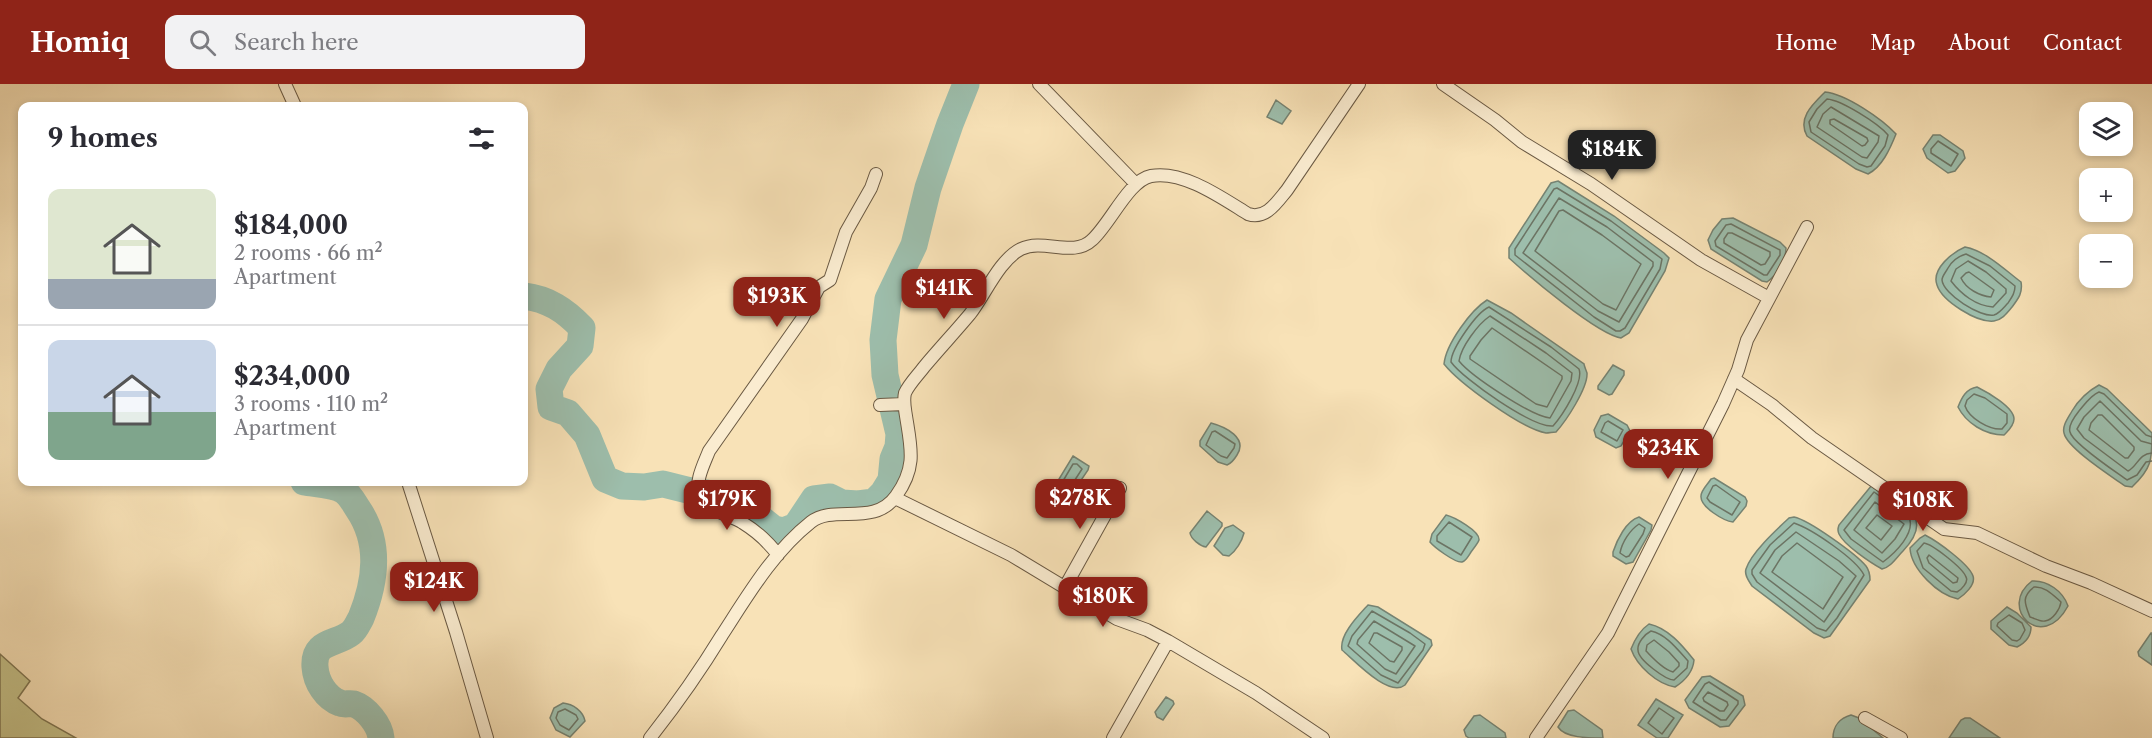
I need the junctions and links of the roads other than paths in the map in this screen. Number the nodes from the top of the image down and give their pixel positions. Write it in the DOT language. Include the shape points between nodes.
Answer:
graph roads {
  1 [pos="285,84"];
  2 [pos="1039,84"];
  3 [pos="1359,84"];
  4 [pos="1443,84"];
  5 [pos="294,102"];
  6 [pos="876,174"];
  7 [pos="1135,183"];
  8 [pos="1807,228"];
  9 [pos="1769,298"];
  10 [pos="1734,380"];
  11 [pos="902,404"];
  12 [pos="880,405"];
  13 [pos="409,486"];
  14 [pos="1120,488"];
  15 [pos="895,498"];
  16 [pos="778,555"];
  17 [pos="1065,587"];
  18 [pos="2152,611"];
  19 [pos="1168,641"];
  20 [pos="1865,718"];
  21 [pos="487,738"];
  22 [pos="650,738"];
  23 [pos="1113,738"];
  24 [pos="1323,738"];
  25 [pos="1536,738"];
  26 [pos="1901,738"];
  1 -- 5 [label="street"];
  2 -- 7 [label="street"];
  3 -- 7 [label="street" via="1287,190 1264,214 1248,214 1201,186 1169,176 1150,176"];
  4 -- 9 [label="street" via="1522,142 1701,260"];
  6 -- 16 [label="street" via="846,231 830,280 819,287 802,319 709,451 702,470 699,490 704,503 745,523"];
  7 -- 11 [label="street" via="1087,244 1075,248 1033,245 1013,254 908,388"];
  8 -- 9 [label="street"];
  9 -- 10 [label="street" via="1747,340"];
  10 -- 18 [label="street" via="1944,529 1977,533"];
  10 -- 25 [label="street" via="1608,633"];
  11 -- 12 [label="street"];
  11 -- 15 [label="street" via="912,460"];
  13 -- 21 [label="street"];
  14 -- 17 [label="street"];
  15 -- 16 [label="street" via="871,513 819,517"];
  15 -- 17 [label="street" via="975,536"];
  16 -- 22 [label="street"];
  17 -- 19 [label="street" via="1117,619"];
  19 -- 23 [label="street"];
  19 -- 24 [label="street"];
  20 -- 26 [label="street"];
}
